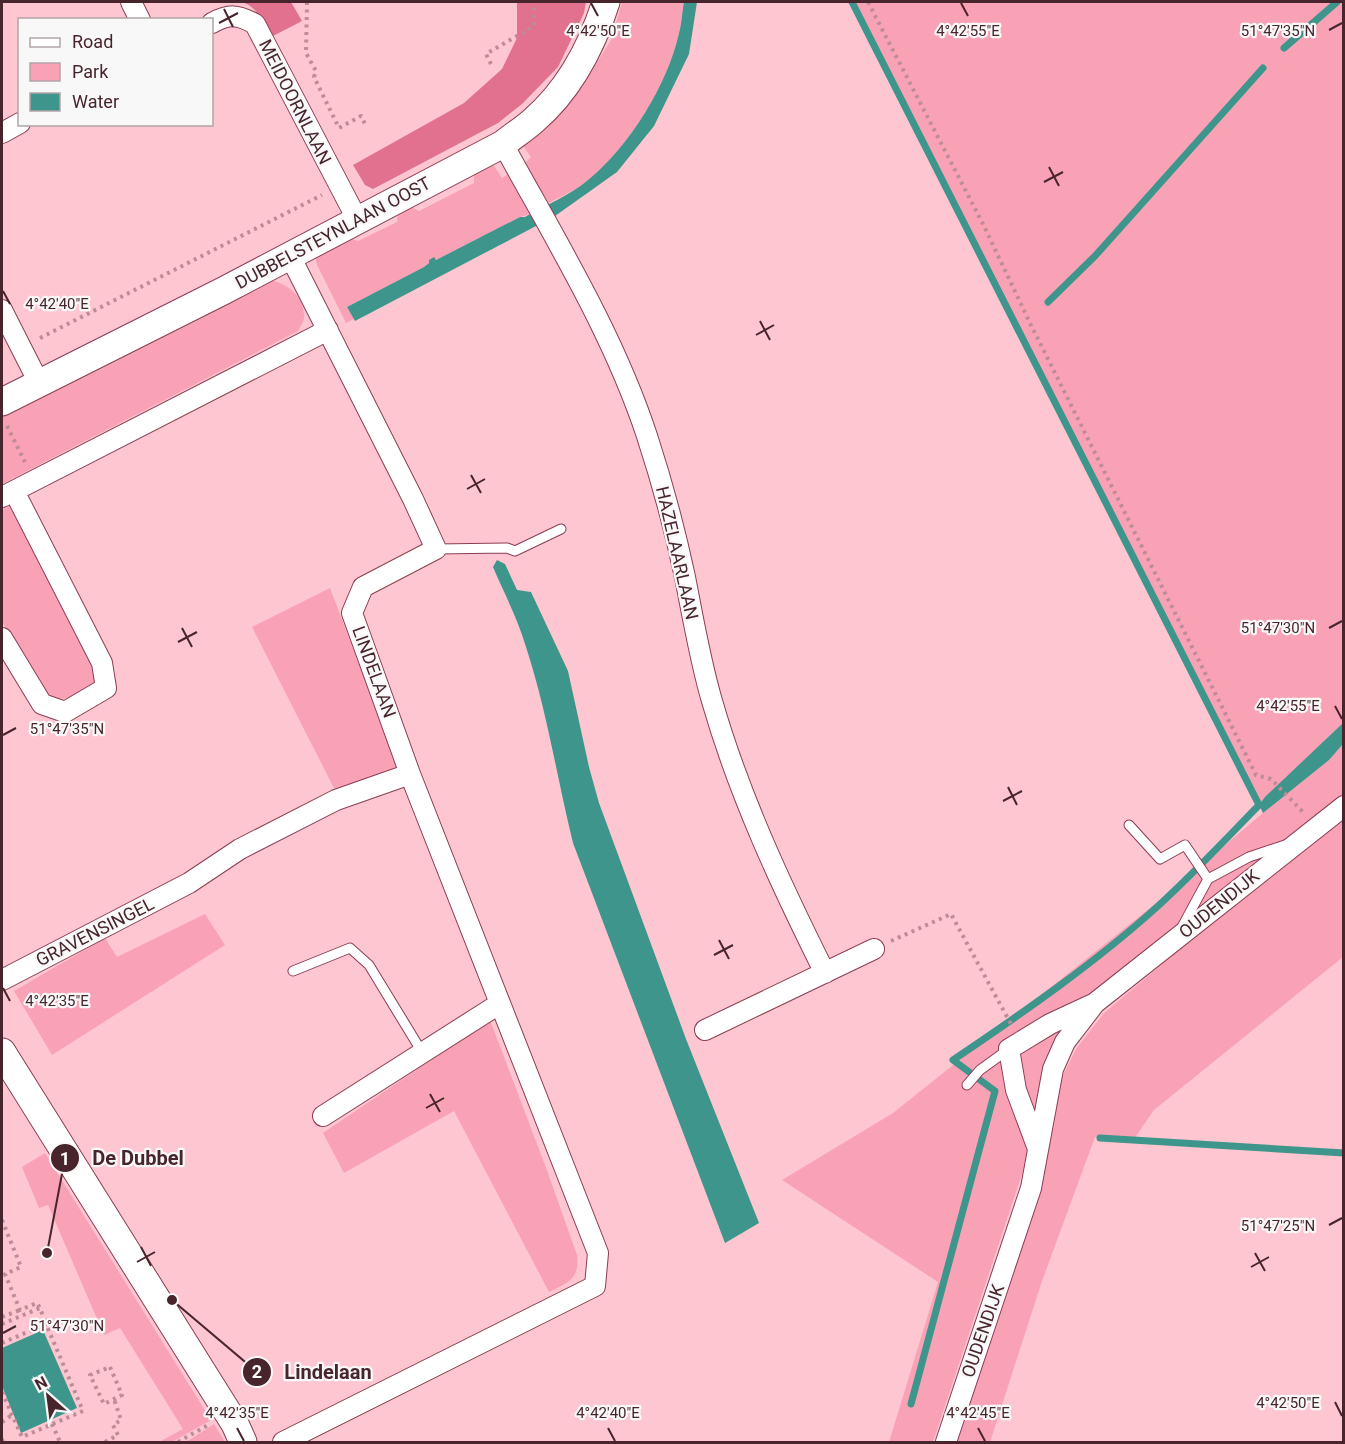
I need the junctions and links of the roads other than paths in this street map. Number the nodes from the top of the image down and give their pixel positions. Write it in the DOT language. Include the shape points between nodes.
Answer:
graph roads {
  1 [pos="131,2"];
  2 [pos="606,2"];
  3 [pos="139,18"];
  4 [pos="213,22"];
  5 [pos="18,124"];
  6 [pos="2,133"];
  7 [pos="503,144"];
  8 [pos="358,220"];
  9 [pos="290,256"];
  10 [pos="2,310"];
  11 [pos="328,330"];
  12 [pos="39,383"];
  13 [pos="4,413"];
  14 [pos="8,494"];
  15 [pos="561,529"];
  16 [pos="436,549"];
  17 [pos="2,638"];
  18 [pos="410,774"];
  19 [pos="1344,806"];
  20 [pos="1129,825"];
  21 [pos="1298,840"];
  22 [pos="1208,879"];
  23 [pos="1173,942"];
  24 [pos="874,949"];
  25 [pos="293,971"];
  26 [pos="825,973"];
  27 [pos="2,980"];
  28 [pos="1095,1003"];
  29 [pos="499,1004"];
  30 [pos="705,1030"];
  31 [pos="1009,1049"];
  32 [pos="2,1052"];
  33 [pos="422,1052"];
  34 [pos="967,1085"];
  35 [pos="323,1116"];
  36 [pos="1038,1150"];
  37 [pos="243,1443"];
  38 [pos="283,1443"];
  39 [pos="946,1443"];
  1 -- 3 [label="street"];
  2 -- 7 [label="street, DUBBELSTEYNLAAN OOST" via="576,70 534,121"];
  4 -- 8 [label="street, MEIDOORNLAAN" via="225,16 242,17 255,24"];
  5 -- 6 [label="street"];
  7 -- 8 [label="street, DUBBELSTEYNLAAN OOST"];
  7 -- 26 [label="street, HAZELAARLAAN" via="571,264 621,366 647,436 684,574 709,689 731,761 771,860"];
  8 -- 9 [label="street, DUBBELSTEYNLAAN OOST"];
  9 -- 11 [label="street"];
  9 -- 12 [label="street, DUBBELSTEYNLAAN OOST"];
  10 -- 12 [label="street"];
  11 -- 14 [label="street"];
  11 -- 16 [label="street"];
  12 -- 13 [label="street, DUBBELSTEYNLAAN OOST"];
  14 -- 17 [label="street" via="102,663 106,688 65,712 42,704"];
  15 -- 16 [label="lane" via="515,551"];
  16 -- 18 [label="street, LINDELAAN" via="363,587 352,613"];
  18 -- 27 [label="street, GRAVENSINGEL" via="336,800 240,849 189,883"];
  18 -- 29 [label="street, LINDELAAN"];
  19 -- 21 [label="street, OUDENDIJK"];
  20 -- 22 [label="lane" via="1160,859 1185,844"];
  21 -- 22 [label="lane" via="1249,857"];
  21 -- 23 [label="street, OUDENDIJK"];
  22 -- 23 [label="lane"];
  23 -- 28 [label="street, OUDENDIJK"];
  24 -- 26 [label="street"];
  25 -- 33 [label="lane" via="350,948 369,965"];
  26 -- 30 [label="street"];
  28 -- 31 [label="street, OUDENDIJK"];
  28 -- 36 [label="street, OUDENDIJK" via="1065,1042 1053,1069"];
  29 -- 33 [label="street"];
  29 -- 38 [label="street, LINDELAAN" via="598,1253 595,1286"];
  31 -- 34 [label="lane"];
  31 -- 36 [label="street" via="1016,1090"];
  32 -- 37 [label="street" via="235,1424"];
  33 -- 35 [label="street"];
  36 -- 39 [label="street, OUDENDIJK" via="1021,1220"];
}
